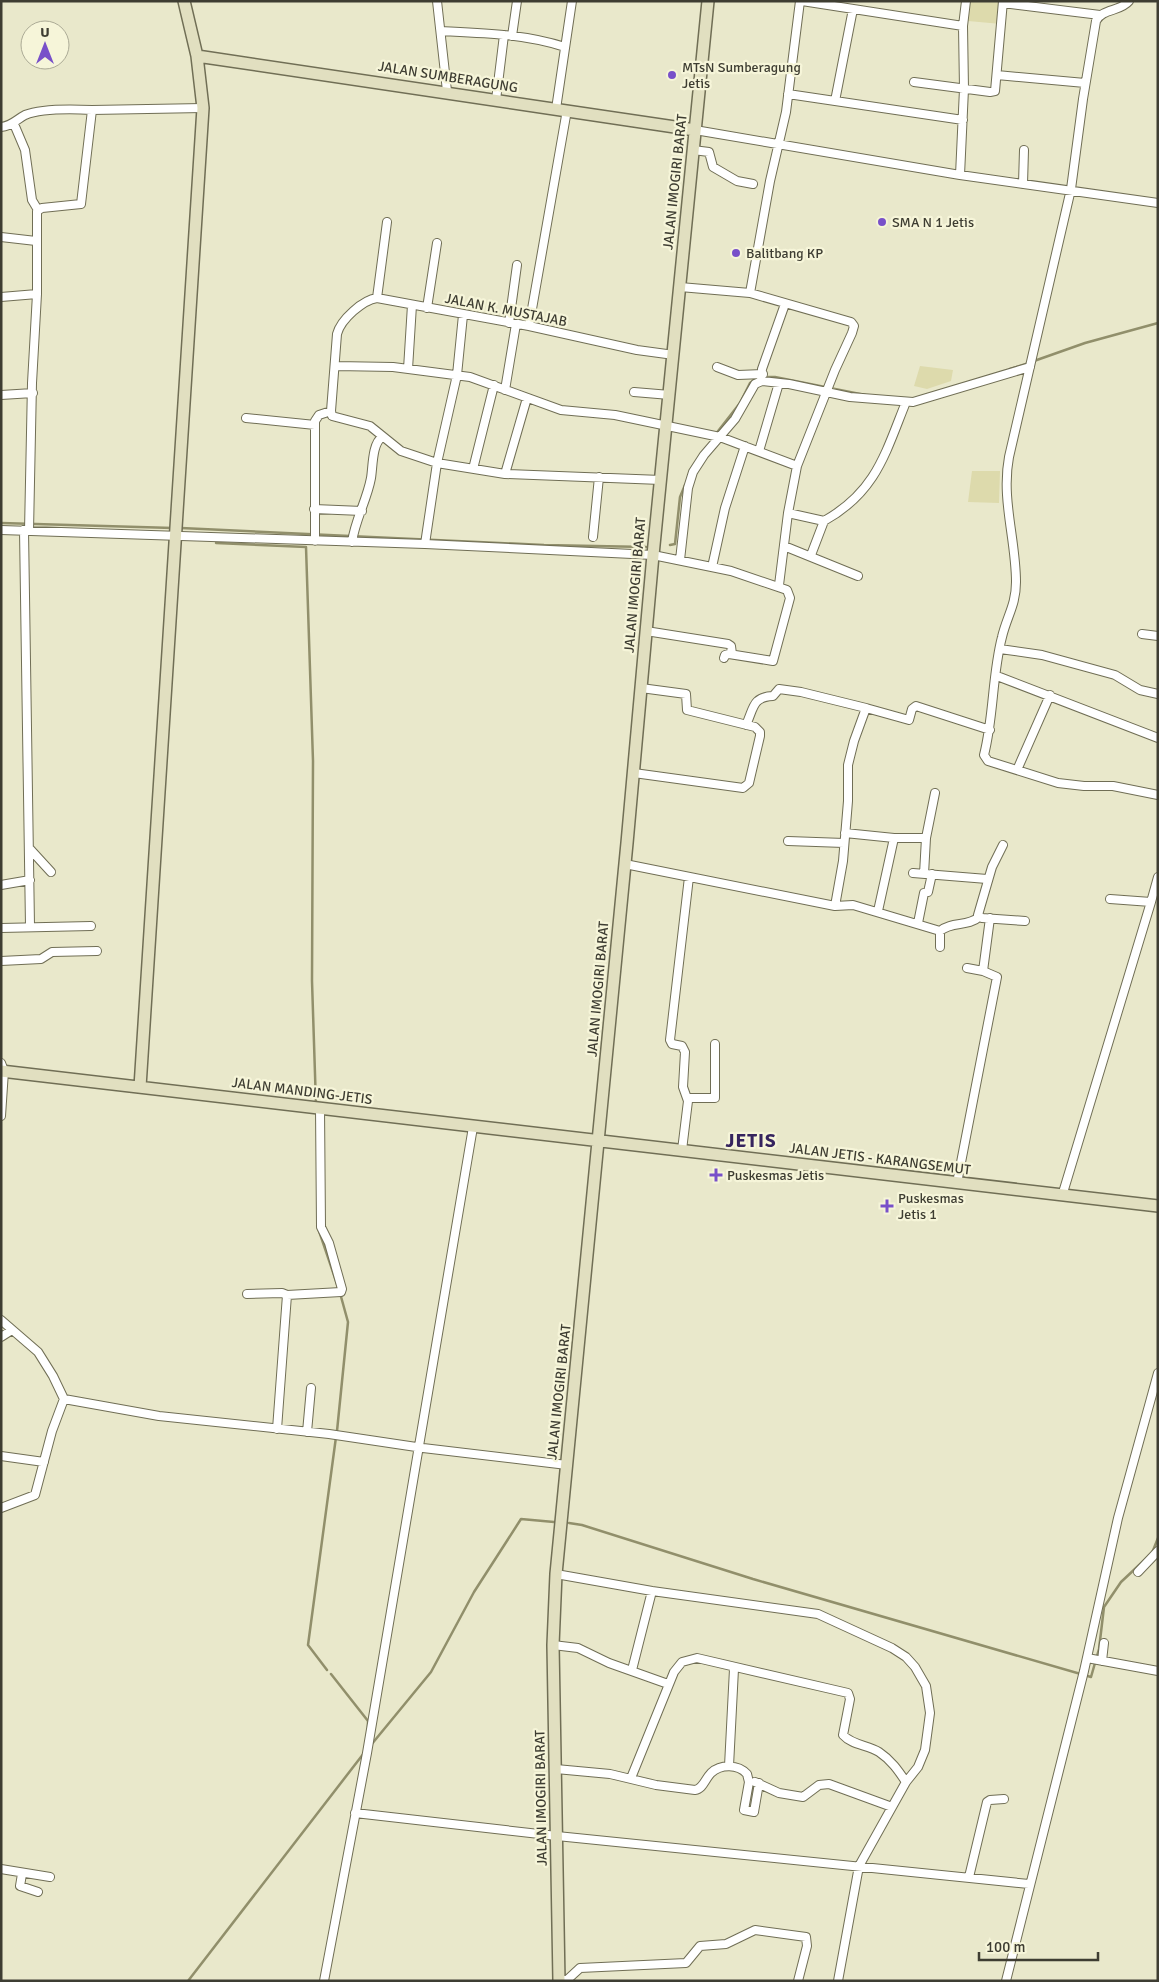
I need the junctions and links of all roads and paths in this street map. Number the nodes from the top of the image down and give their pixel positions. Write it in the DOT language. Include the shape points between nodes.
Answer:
graph roads {
  1 [pos="184,1"];
  2 [pos="437,1"];
  3 [pos="517,1"];
  4 [pos="572,1"];
  5 [pos="708,1"];
  6 [pos="801,1"];
  7 [pos="966,1"];
  8 [pos="1129,1"];
  9 [pos="1003,2"];
  10 [pos="853,9"];
  11 [pos="1100,15"];
  12 [pos="963,26"];
  13 [pos="441,32"];
  14 [pos="508,35"];
  15 [pos="565,46"];
  16 [pos="197,56"];
  17 [pos="997,75"];
  18 [pos="914,82"];
  19 [pos="1086,83"];
  20 [pos="964,89"];
  21 [pos="447,91"];
  22 [pos="788,94"];
  23 [pos="496,100"];
  24 [pos="835,101"];
  25 [pos="203,108"];
  26 [pos="92,110"];
  27 [pos="562,110"];
  28 [pos="963,120"];
  29 [pos="14,124"];
  30 [pos="1,127"];
  31 [pos="695,130"];
  32 [pos="779,144"];
  33 [pos="692,150"];
  34 [pos="1024,150"];
  35 [pos="960,175"];
  36 [pos="753,184"];
  37 [pos="1023,184"];
  38 [pos="1071,189"];
  39 [pos="1158,203"];
  40 [pos="38,210"];
  41 [pos="387,222"];
  42 [pos="1,238"];
  43 [pos="36,241"];
  44 [pos="437,243"];
  45 [pos="517,265"];
  46 [pos="680,287"];
  47 [pos="750,293"];
  48 [pos="37,294"];
  49 [pos="1,297"];
  50 [pos="377,298"];
  51 [pos="785,304"];
  52 [pos="412,305"];
  53 [pos="428,308"];
  54 [pos="463,315"];
  55 [pos="512,323"];
  56 [pos="529,326"];
  57 [pos="674,355"];
  58 [pos="1030,363"];
  59 [pos="336,366"];
  60 [pos="408,368"];
  61 [pos="717,368"];
  62 [pos="457,375"];
  63 [pos="762,378"];
  64 [pos="779,383"];
  65 [pos="494,384"];
  66 [pos="505,390"];
  67 [pos="634,392"];
  68 [pos="827,392"];
  69 [pos="32,393"];
  70 [pos="1,395"];
  71 [pos="670,395"];
  72 [pos="526,398"];
  73 [pos="906,402"];
  74 [pos="331,411"];
  75 [pos="246,418"];
  76 [pos="315,425"];
  77 [pos="666,425"];
  78 [pos="716,436"];
  79 [pos="382,437"];
  80 [pos="745,446"];
  81 [pos="759,451"];
  82 [pos="437,462"];
  83 [pos="797,466"];
  84 [pos="472,469"];
  85 [pos="505,474"];
  86 [pos="599,477"];
  87 [pos="661,480"];
  88 [pos="314,509"];
  89 [pos="362,511"];
  90 [pos="788,513"];
  91 [pos="824,521"];
  92 [pos="28,527"];
  93 [pos="176,529"];
  94 [pos="1,530"];
  95 [pos="315,535"];
  96 [pos="593,537"];
  97 [pos="353,538"];
  98 [pos="425,542"];
  99 [pos="784,546"];
  100 [pos="652,555"];
  101 [pos="811,555"];
  102 [pos="680,560"];
  103 [pos="712,567"];
  104 [pos="858,576"];
  105 [pos="778,586"];
  106 [pos="646,631"];
  107 [pos="1142,634"];
  108 [pos="1158,636"];
  109 [pos="1000,649"];
  110 [pos="732,654"];
  111 [pos="724,658"];
  112 [pos="997,676"];
  113 [pos="641,688"];
  114 [pos="1158,694"];
  115 [pos="1050,695"];
  116 [pos="866,708"];
  117 [pos="746,725"];
  118 [pos="990,730"];
  119 [pos="1158,738"];
  120 [pos="1018,770"];
  121 [pos="634,773"];
  122 [pos="935,793"];
  123 [pos="1158,795"];
  124 [pos="845,833"];
  125 [pos="894,838"];
  126 [pos="926,838"];
  127 [pos="788,841"];
  128 [pos="844,843"];
  129 [pos="1003,845"];
  130 [pos="29,848"];
  131 [pos="625,864"];
  132 [pos="51,872"];
  133 [pos="914,873"];
  134 [pos="924,874"];
  135 [pos="932,874"];
  136 [pos="689,877"];
  137 [pos="1158,877"];
  138 [pos="987,879"];
  139 [pos="30,880"];
  140 [pos="1,885"];
  141 [pos="1110,899"];
  142 [pos="1151,902"];
  143 [pos="835,906"];
  144 [pos="878,911"];
  145 [pos="979,917"];
  146 [pos="990,918"];
  147 [pos="1024,921"];
  148 [pos="918,924"];
  149 [pos="30,926"];
  150 [pos="91,926"];
  151 [pos="1,928"];
  152 [pos="940,931"];
  153 [pos="940,946"];
  154 [pos="97,951"];
  155 [pos="1,961"];
  156 [pos="966,968"];
  157 [pos="983,971"];
  158 [pos="715,1044"];
  159 [pos="2,1068"];
  160 [pos="140,1088"];
  161 [pos="2,1097"];
  162 [pos="688,1098"];
  163 [pos="318,1108"];
  164 [pos="1,1116"];
  165 [pos="474,1127"];
  166 [pos="599,1140"];
  167 [pos="682,1150"];
  168 [pos="957,1183"];
  169 [pos="1062,1196"];
  170 [pos="1158,1206"];
  171 [pos="248,1294"];
  172 [pos="287,1295"];
  173 [pos="1,1320"];
  174 [pos="6,1334"];
  175 [pos="1158,1373"];
  176 [pos="311,1388"];
  177 [pos="64,1399"];
  178 [pos="277,1429"];
  179 [pos="306,1432"];
  180 [pos="417,1447"];
  181 [pos="1,1456"];
  182 [pos="44,1462"];
  183 [pos="566,1465"];
  184 [pos="1,1508"];
  185 [pos="1158,1551"];
  186 [pos="1138,1572"];
  187 [pos="556,1574"];
  188 [pos="652,1591"];
  189 [pos="1104,1643"];
  190 [pos="553,1645"];
  191 [pos="1095,1660"];
  192 [pos="734,1668"];
  193 [pos="632,1670"];
  194 [pos="1158,1671"];
  195 [pos="668,1684"];
  196 [pos="729,1766"];
  197 [pos="556,1769"];
  198 [pos="631,1778"];
  199 [pos="749,1782"];
  200 [pos="906,1782"];
  201 [pos="759,1783"];
  202 [pos="1004,1800"];
  203 [pos="892,1807"];
  204 [pos="355,1813"];
  205 [pos="557,1836"];
  206 [pos="859,1866"];
  207 [pos="1,1869"];
  208 [pos="22,1874"];
  209 [pos="50,1877"];
  210 [pos="969,1877"];
  211 [pos="1029,1884"];
  212 [pos="38,1892"];
  213 [pos="558,1980"];
  214 [pos="324,1981"];
  215 [pos="798,1981"];
  216 [pos="838,1981"];
  217 [pos="1006,1981"];
  1 -- 16 [label="main road"];
  2 -- 13 [label="street"];
  3 -- 14 [label="street"];
  4 -- 15 [label="street"];
  5 -- 31 [label="main road, JALAN IMOGIRI BARAT"];
  6 -- 10 [label="street"];
  6 -- 22 [label="street"];
  7 -- 12 [label="street"];
  8 -- 11 [label="street" via="1119,9"];
  9 -- 11 [label="street"];
  9 -- 17 [label="street"];
  10 -- 12 [label="street"];
  10 -- 24 [label="street"];
  11 -- 19 [label="street" via="1096,21"];
  12 -- 20 [label="street"];
  13 -- 14 [label="street"];
  13 -- 21 [label="street"];
  14 -- 15 [label="street"];
  14 -- 23 [label="street"];
  15 -- 27 [label="street"];
  16 -- 21 [label="main road, JALAN SUMBERAGUNG"];
  16 -- 25 [label="main road"];
  17 -- 19 [label="street"];
  17 -- 20 [label="street" via="994,92"];
  18 -- 20 [label="street"];
  19 -- 38 [label="street"];
  20 -- 28 [label="street"];
  21 -- 23 [label="main road, JALAN SUMBERAGUNG"];
  22 -- 24 [label="street"];
  22 -- 32 [label="street"];
  23 -- 27 [label="main road, JALAN SUMBERAGUNG"];
  24 -- 28 [label="street"];
  25 -- 26 [label="street"];
  25 -- 93 [label="main road"];
  26 -- 29 [label="street" via="43,112 24,116"];
  26 -- 40 [label="street" via="81,204"];
  27 -- 31 [label="main road, JALAN SUMBERAGUNG"];
  27 -- 56 [label="street"];
  28 -- 35 [label="street"];
  29 -- 30 [label="street"];
  29 -- 40 [label="street" via="25,150 32,200"];
  31 -- 32 [label="street"];
  31 -- 33 [label="main road, JALAN IMOGIRI BARAT"];
  32 -- 35 [label="street"];
  32 -- 47 [label="street"];
  33 -- 36 [label="street" via="709,152 713,167 737,181"];
  33 -- 46 [label="main road, JALAN IMOGIRI BARAT"];
  34 -- 37 [label="street"];
  35 -- 37 [label="street"];
  37 -- 38 [label="street"];
  38 -- 39 [label="street"];
  38 -- 58 [label="street"];
  40 -- 43 [label="street"];
  41 -- 50 [label="street"];
  42 -- 43 [label="street"];
  43 -- 48 [label="street"];
  44 -- 53 [label="street"];
  45 -- 55 [label="street"];
  46 -- 47 [label="street"];
  46 -- 57 [label="main road, JALAN IMOGIRI BARAT"];
  47 -- 51 [label="street"];
  48 -- 49 [label="street"];
  48 -- 69 [label="street"];
  50 -- 52 [label="street, JALAN K. MUSTAJAB"];
  50 -- 59 [label="street" via="364,302 342,324 337,334"];
  51 -- 63 [label="street" via="762,368"];
  51 -- 68 [label="street" via="846,320 854,326"];
  52 -- 53 [label="street, JALAN K. MUSTAJAB"];
  52 -- 60 [label="street"];
  53 -- 54 [label="street, JALAN K. MUSTAJAB"];
  54 -- 55 [label="street, JALAN K. MUSTAJAB"];
  54 -- 62 [label="street"];
  55 -- 56 [label="street, JALAN K. MUSTAJAB"];
  55 -- 66 [label="street"];
  56 -- 57 [label="street, JALAN K. MUSTAJAB"];
  57 -- 71 [label="main road, JALAN IMOGIRI BARAT"];
  58 -- 73 [label="street"];
  58 -- 109 [label="street" via="1006,470 1016,582 1015,602"];
  59 -- 60 [label="street"];
  59 -- 74 [label="street"];
  60 -- 62 [label="street"];
  61 -- 63 [label="street"];
  62 -- 65 [label="street"];
  62 -- 82 [label="street"];
  63 -- 64 [label="street"];
  63 -- 78 [label="street" via="751,388 735,419"];
  64 -- 68 [label="street"];
  64 -- 81 [label="street"];
  65 -- 66 [label="street"];
  65 -- 84 [label="street"];
  66 -- 72 [label="street"];
  67 -- 71 [label="street"];
  68 -- 73 [label="street"];
  68 -- 83 [label="street"];
  69 -- 70 [label="street"];
  69 -- 92 [label="street"];
  71 -- 77 [label="main road, JALAN IMOGIRI BARAT"];
  72 -- 77 [label="street" via="561,410 615,415"];
  72 -- 85 [label="street"];
  73 -- 91 [label="street" via="876,472 846,508"];
  74 -- 76 [label="street" via="318,415"];
  74 -- 79 [label="street" via="334,417 374,427"];
  75 -- 76 [label="street"];
  76 -- 88 [label="street"];
  77 -- 78 [label="street"];
  77 -- 87 [label="main road, JALAN IMOGIRI BARAT"];
  78 -- 80 [label="street"];
  78 -- 102 [label="street" via="690,480"];
  79 -- 82 [label="street" via="409,454"];
  79 -- 89 [label="street" via="376,444"];
  80 -- 81 [label="street"];
  80 -- 103 [label="street" via="725,508"];
  81 -- 83 [label="street"];
  82 -- 84 [label="street"];
  82 -- 98 [label="street"];
  83 -- 90 [label="street"];
  84 -- 85 [label="street"];
  85 -- 86 [label="street"];
  86 -- 87 [label="street"];
  86 -- 96 [label="street"];
  87 -- 100 [label="main road, JALAN IMOGIRI BARAT"];
  88 -- 89 [label="street"];
  88 -- 95 [label="street"];
  89 -- 97 [label="street"];
  90 -- 91 [label="street"];
  90 -- 99 [label="street"];
  91 -- 101 [label="street"];
  92 -- 93 [label="street"];
  92 -- 94 [label="street"];
  92 -- 130 [label="street"];
  93 -- 95 [label="street"];
  93 -- 160 [label="main road"];
  95 -- 97 [label="street"];
  97 -- 98 [label="street"];
  98 -- 100 [label="street"];
  99 -- 101 [label="street"];
  99 -- 105 [label="street"];
  100 -- 102 [label="street"];
  100 -- 106 [label="main road, JALAN IMOGIRI BARAT"];
  101 -- 104 [label="street"];
  102 -- 103 [label="street"];
  103 -- 105 [label="street"];
  105 -- 110 [label="street" via="787,590 790,598 772,661"];
  106 -- 110 [label="street" via="728,644"];
  106 -- 113 [label="main road, JALAN IMOGIRI BARAT"];
  107 -- 108 [label="street"];
  109 -- 112 [label="street"];
  109 -- 114 [label="street" via="1042,655 1115,675 1140,690"];
  110 -- 111 [label="street" via="726,654"];
  112 -- 115 [label="street"];
  112 -- 118 [label="street"];
  113 -- 117 [label="street" via="686,694 689,711"];
  113 -- 121 [label="main road, JALAN IMOGIRI BARAT"];
  115 -- 119 [label="street"];
  115 -- 120 [label="street"];
  116 -- 117 [label="street" via="779,689 773,696 758,700"];
  116 -- 118 [label="street" via="909,720 916,706"];
  116 -- 124 [label="street" via="848,765"];
  117 -- 121 [label="street" via="760,732 746,787"];
  118 -- 120 [label="street" via="985,759"];
  120 -- 123 [label="street" via="1058,783 1113,786"];
  121 -- 131 [label="main road, JALAN IMOGIRI BARAT"];
  122 -- 126 [label="street"];
  124 -- 125 [label="street"];
  124 -- 128 [label="street"];
  125 -- 126 [label="street"];
  125 -- 144 [label="street"];
  126 -- 134 [label="street"];
  127 -- 128 [label="street"];
  128 -- 143 [label="street"];
  129 -- 138 [label="street"];
  130 -- 132 [label="street"];
  130 -- 139 [label="street"];
  131 -- 136 [label="street"];
  131 -- 166 [label="main road, JALAN IMOGIRI BARAT"];
  133 -- 134 [label="street"];
  134 -- 135 [label="street"];
  135 -- 138 [label="street"];
  135 -- 148 [label="street"];
  136 -- 143 [label="street"];
  136 -- 162 [label="street" via="670,1040 684,1048 683,1087"];
  137 -- 142 [label="street"];
  138 -- 145 [label="street"];
  139 -- 140 [label="street"];
  139 -- 149 [label="street"];
  141 -- 142 [label="street"];
  142 -- 169 [label="street"];
  143 -- 144 [label="street" via="853,905"];
  144 -- 148 [label="street"];
  145 -- 146 [label="street"];
  145 -- 152 [label="street"];
  146 -- 147 [label="street"];
  146 -- 157 [label="street"];
  148 -- 152 [label="street"];
  149 -- 150 [label="street"];
  149 -- 151 [label="street"];
  152 -- 153 [label="street"];
  154 -- 155 [label="street" via="52,952 41,959"];
  156 -- 157 [label="street"];
  157 -- 168 [label="street" via="994,974 997,979"];
  158 -- 162 [label="street" via="715,1098"];
  159 -- 160 [label="main road, JALAN MANDING-JETIS"];
  159 -- 161 [label="street"];
  160 -- 163 [label="main road, JALAN MANDING-JETIS"];
  161 -- 164 [label="street"];
  162 -- 167 [label="street"];
  163 -- 165 [label="main road, JALAN MANDING-JETIS"];
  163 -- 172 [label="street" via="321,1227 329,1242 342,1289"];
  165 -- 166 [label="main road, JALAN MANDING-JETIS"];
  165 -- 180 [label="street"];
  166 -- 167 [label="main road, JALAN JETIS - KARANGSEMUT"];
  166 -- 183 [label="main road, JALAN IMOGIRI BARAT"];
  167 -- 168 [label="main road, JALAN JETIS - KARANGSEMUT"];
  168 -- 169 [label="main road, JALAN JETIS - KARANGSEMUT"];
  169 -- 170 [label="main road, JALAN JETIS - KARANGSEMUT"];
  171 -- 172 [label="street" via="282,1292"];
  172 -- 178 [label="street"];
  173 -- 174 [label="street"];
  174 -- 177 [label="street" via="38,1352"];
  175 -- 191 [label="street" via="1118,1518"];
  176 -- 179 [label="street"];
  177 -- 178 [label="street" via="159,1416"];
  177 -- 182 [label="street"];
  178 -- 179 [label="street"];
  179 -- 180 [label="street"];
  180 -- 183 [label="street"];
  180 -- 204 [label="street"];
  181 -- 182 [label="street"];
  182 -- 184 [label="street" via="35,1495"];
  183 -- 187 [label="main road, JALAN IMOGIRI BARAT"];
  185 -- 186 [label="street"];
  187 -- 188 [label="street"];
  187 -- 190 [label="main road, JALAN IMOGIRI BARAT"];
  188 -- 193 [label="street"];
  188 -- 200 [label="street" via="818,1614 906,1657 926,1686 930,1713 924,1750 918,1767"];
  189 -- 191 [label="street"];
  190 -- 193 [label="street" via="578,1648"];
  190 -- 197 [label="main road, JALAN IMOGIRI BARAT"];
  191 -- 194 [label="street"];
  191 -- 211 [label="street" via="1083,1674"];
  192 -- 195 [label="street" via="697,1658 689,1659 682,1662"];
  192 -- 196 [label="street"];
  192 -- 200 [label="street" via="848,1693 850,1699 843,1736 878,1752 893,1763"];
  193 -- 195 [label="street"];
  195 -- 198 [label="street"];
  196 -- 198 [label="street" via="713,1772 697,1790 675,1789"];
  196 -- 199 [label="street" via="744,1770"];
  197 -- 198 [label="street"];
  197 -- 205 [label="main road, JALAN IMOGIRI BARAT"];
  199 -- 201 [label="street"];
  199 -- 201 [label="street" via="744,1810 754,1812"];
  200 -- 203 [label="street"];
  201 -- 203 [label="street" via="779,1793 803,1797 822,1784 829,1784"];
  202 -- 210 [label="street" via="987,1802"];
  203 -- 206 [label="street"];
  204 -- 205 [label="street"];
  204 -- 214 [label="street"];
  205 -- 206 [label="street"];
  205 -- 213 [label="main road, JALAN IMOGIRI BARAT"];
  206 -- 210 [label="street"];
  206 -- 216 [label="street"];
  207 -- 208 [label="street"];
  208 -- 209 [label="street"];
  208 -- 212 [label="street" via="20,1886"];
  210 -- 211 [label="street"];
  211 -- 217 [label="street"];
  213 -- 215 [label="street" via="567,1980 580,1968 686,1963 700,1946 726,1944 755,1930 806,1937 807,1946"];
}
